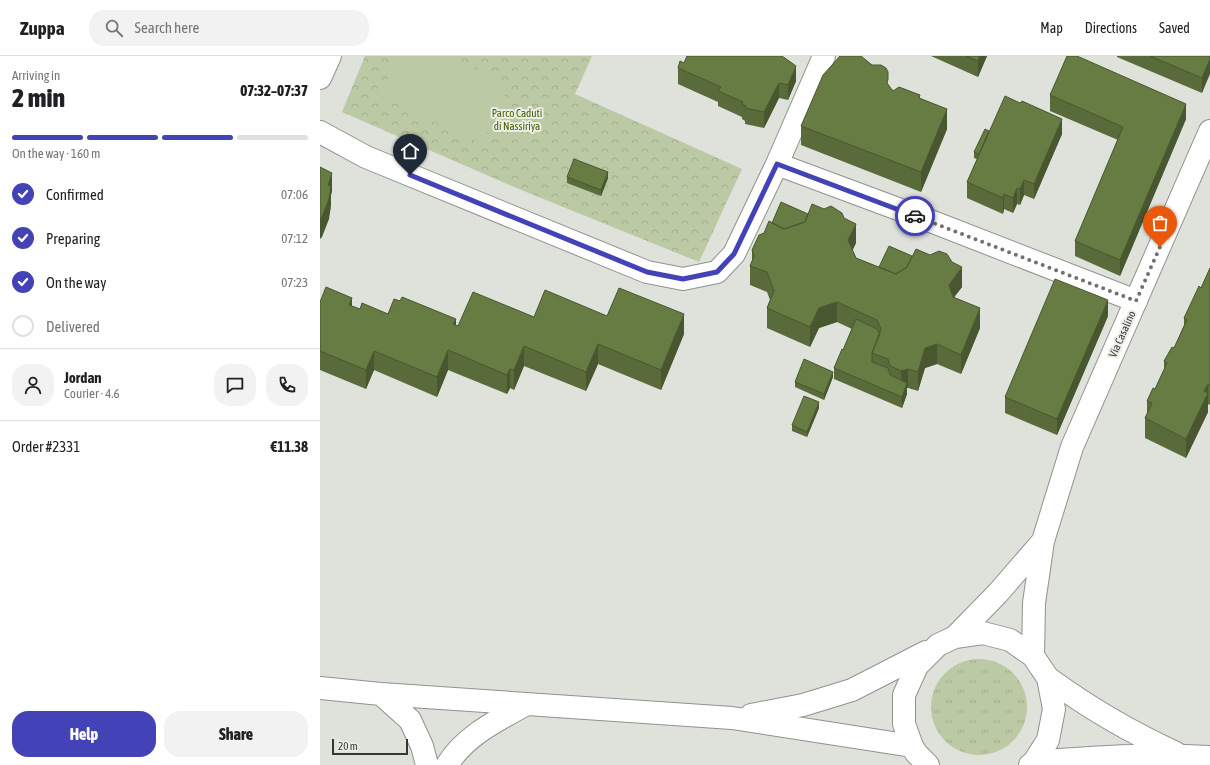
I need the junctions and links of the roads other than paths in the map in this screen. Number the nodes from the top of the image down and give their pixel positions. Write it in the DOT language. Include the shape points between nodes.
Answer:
graph roads {
  1 [pos="330,56"];
  2 [pos="824,56"];
  3 [pos="320,78"];
  4 [pos="1210,131"];
  5 [pos="320,132"];
  6 [pos="1205,155"];
  7 [pos="777,164"];
  8 [pos="1136,301"];
  9 [pos="1043,541"];
  10 [pos="947,641"];
  11 [pos="1033,656"];
  12 [pos="1048,678"];
  13 [pos="320,688"];
  14 [pos="381,694"];
  15 [pos="525,705"];
  16 [pos="732,718"];
  17 [pos="1181,755"];
  18 [pos="917,757"];
  19 [pos="1210,757"];
  20 [pos="1032,763"];
  21 [pos="427,765"];
  22 [pos="447,765"];
  1 -- 3 [label="street"];
  2 -- 7 [label="street"];
  4 -- 6 [label="street, Via Casalino"];
  5 -- 7 [label="street" via="366,156 647,272 683,279 717,272 734,254"];
  6 -- 8 [label="street, Via Casalino"];
  7 -- 8 [label="street"];
  8 -- 9 [label="street, Via Casalino" via="1072,447"];
  9 -- 10 [label="street, Via Casalino" via="998,593"];
  9 -- 11 [label="street, Via Casalino" via="1034,603"];
  10 -- 11 [label="street" via="983,633 1010,640"];
  10 -- 16 [label="street" via="852,690 803,705"];
  10 -- 18 [label="street, Via Casalino" via="916,666 904,695 904,724"];
  11 -- 12 [label="street"];
  12 -- 17 [label="street" via="1086,705 1140,736"];
  12 -- 20 [label="street" via="1054,709 1048,740"];
  13 -- 14 [label="street"];
  14 -- 15 [label="street"];
  14 -- 21 [label="street" via="410,720 422,746"];
  15 -- 16 [label="street"];
  15 -- 22 [label="street" via="482,729 453,755"];
  16 -- 18 [label="street"];
  17 -- 19 [label="street"];
  17 -- 20 [label="street" via="1092,757"];
}
